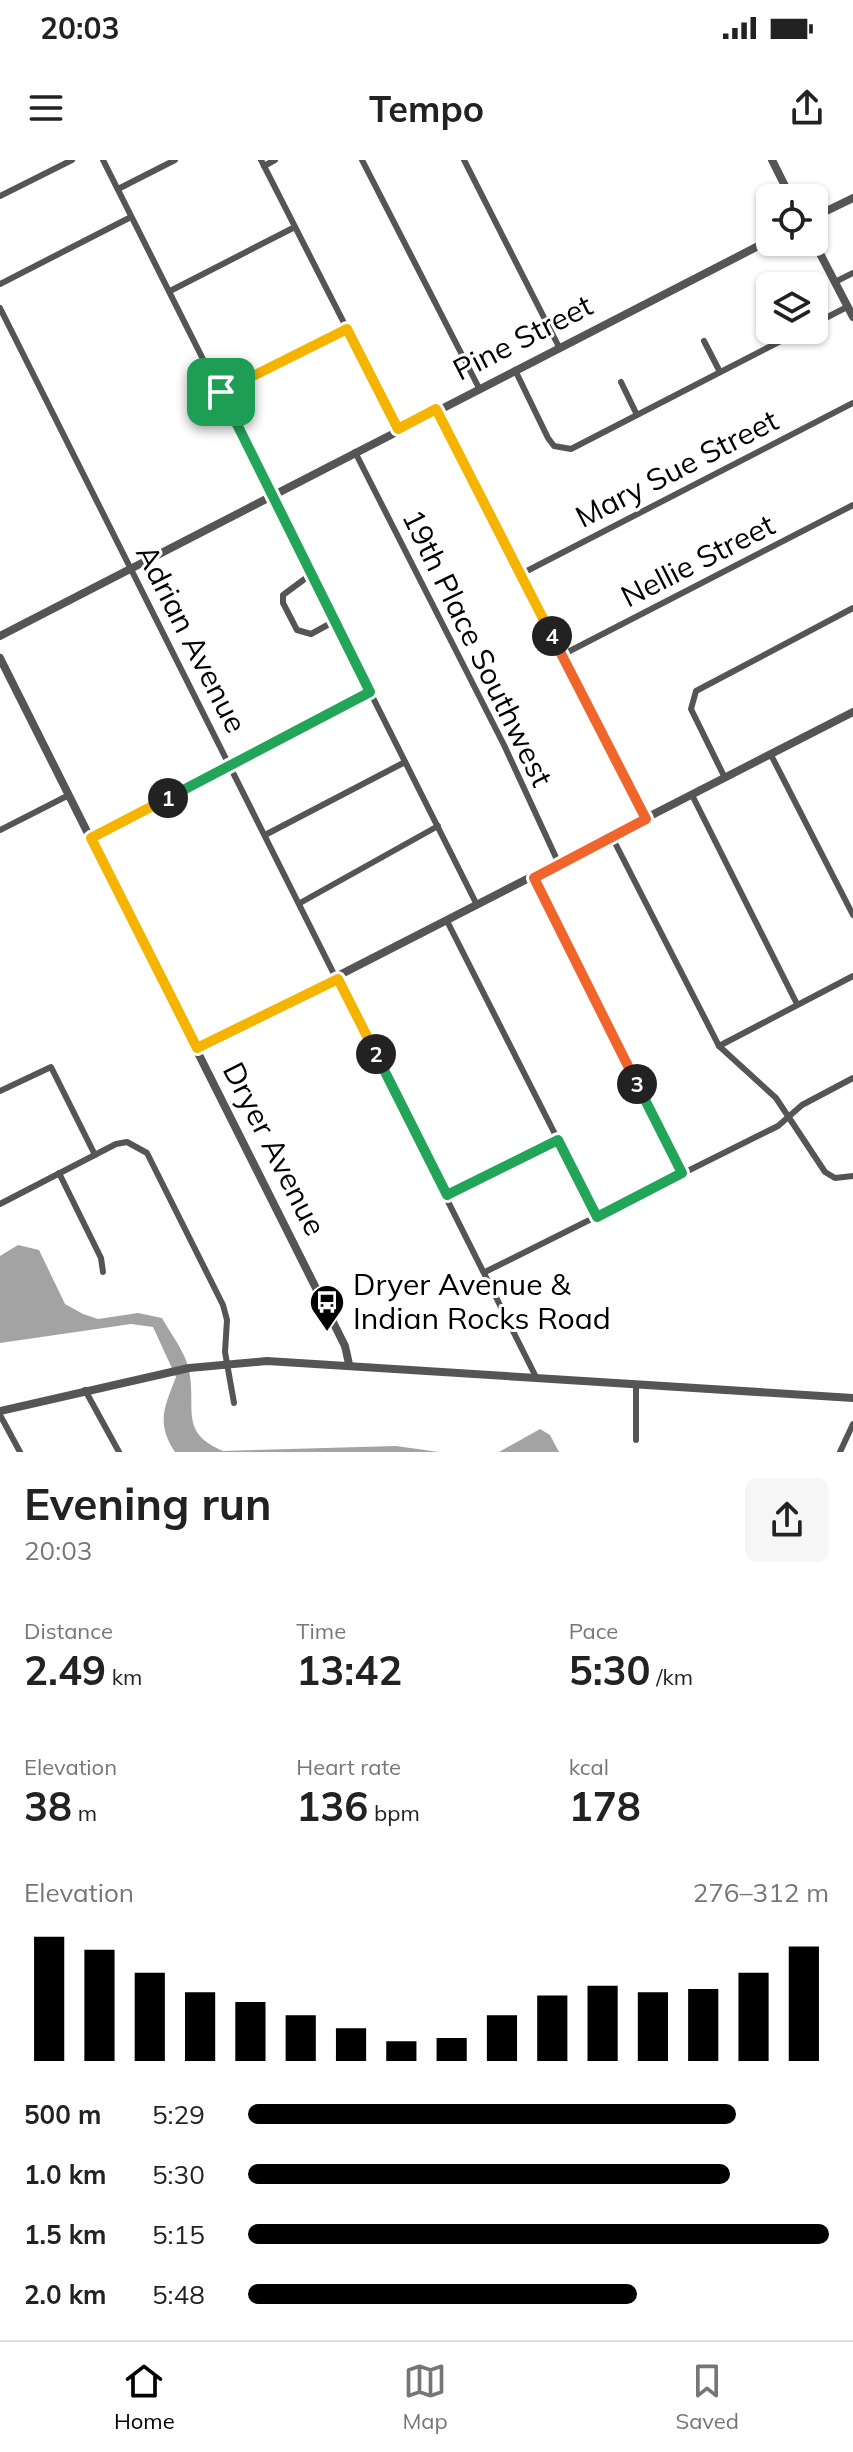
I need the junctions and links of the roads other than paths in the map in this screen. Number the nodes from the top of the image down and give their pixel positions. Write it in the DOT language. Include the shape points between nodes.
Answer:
graph roads {
  1 [pos="72,160"];
  2 [pos="103,160"];
  3 [pos="175,160"];
  4 [pos="275,160"];
  5 [pos="362,160"];
  6 [pos="464,160"];
  7 [pos="772,160"];
  8 [pos="262,163"];
  9 [pos="784,184"];
  10 [pos="118,189"];
  11 [pos="0,196"];
  12 [pos="853,198"];
  13 [pos="828,210"];
  14 [pos="131,217"];
  15 [pos="295,227"];
  16 [pos="756,247"];
  17 [pos="821,256"];
  18 [pos="853,273"];
  19 [pos="835,282"];
  20 [pos="0,284"];
  21 [pos="170,291"];
  22 [pos="847,307"];
  23 [pos="0,308"];
  24 [pos="828,317"];
  25 [pos="853,317"];
  26 [pos="347,329"];
  27 [pos="704,341"];
  28 [pos="775,344"];
  29 [pos="559,347"];
  30 [pos="515,370"];
  31 [pos="720,372"];
  32 [pos="621,382"];
  33 [pos="479,388"];
  34 [pos="221,392"];
  35 [pos="853,403"];
  36 [pos="436,409"];
  37 [pos="637,415"];
  38 [pos="398,429"];
  39 [pos="355,452"];
  40 [pos="271,495"];
  41 [pos="853,505"];
  42 [pos="130,568"];
  43 [pos="521,574"];
  44 [pos="310,575"];
  45 [pos="853,608"];
  46 [pos="333,622"];
  47 [pos="0,636"];
  48 [pos="562,655"];
  49 [pos="0,658"];
  50 [pos="370,692"];
  51 [pos="853,712"];
  52 [pos="771,755"];
  53 [pos="405,762"];
  54 [pos="230,765"];
  55 [pos="725,778"];
  56 [pos="69,795"];
  57 [pos="692,795"];
  58 [pos="646,819"];
  59 [pos="438,826"];
  60 [pos="0,830"];
  61 [pos="265,835"];
  62 [pos="612,837"];
  63 [pos="91,838"];
  64 [pos="559,864"];
  65 [pos="534,878"];
  66 [pos="300,903"];
  67 [pos="477,905"];
  68 [pos="853,915"];
  69 [pos="447,921"];
  70 [pos="853,976"];
  71 [pos="338,979"];
  72 [pos="797,1004"];
  73 [pos="719,1046"];
  74 [pos="197,1048"];
  75 [pos="853,1078"];
  76 [pos="0,1080"];
  77 [pos="2,1090"];
  78 [pos="791,1116"];
  79 [pos="558,1140"];
  80 [pos="95,1155"];
  81 [pos="59,1173"];
  82 [pos="682,1173"];
  83 [pos="853,1176"];
  84 [pos="447,1195"];
  85 [pos="0,1204"];
  86 [pos="597,1217"];
  87 [pos="103,1272"];
  88 [pos="485,1272"];
  89 [pos="228,1362"];
  90 [pos="349,1364"];
  91 [pos="536,1377"];
  92 [pos="636,1384"];
  93 [pos="85,1390"];
  94 [pos="853,1398"];
  95 [pos="234,1403"];
  96 [pos="0,1413"];
  97 [pos="853,1424"];
  98 [pos="636,1440"];
  99 [pos="20,1452"];
  100 [pos="119,1452"];
  101 [pos="840,1452"];
  1 -- 11 [label="street"];
  2 -- 10 [label="street"];
  3 -- 10 [label="street"];
  4 -- 8 [label="street"];
  5 -- 33 [label="street"];
  6 -- 29 [label="street"];
  7 -- 9 [label="street"];
  8 -- 15 [label="street"];
  10 -- 14 [label="street"];
  12 -- 13 [label="street"];
  14 -- 20 [label="street"];
  14 -- 21 [label="street"];
  15 -- 21 [label="street"];
  15 -- 26 [label="street"];
  16 -- 29 [label="street, Pine Street"];
  17 -- 19 [label="street"];
  18 -- 19 [label="street"];
  19 -- 22 [label="street"];
  21 -- 34 [label="street"];
  22 -- 24 [label="street"];
  22 -- 25 [label="street"];
  23 -- 42 [label="street, Adrian Avenue"];
  26 -- 34 [label="street"];
  26 -- 38 [label="street"];
  27 -- 31 [label="street"];
  28 -- 31 [label="street"];
  29 -- 30 [label="street, Pine Street"];
  30 -- 33 [label="street, Pine Street"];
  30 -- 37 [label="street" via="548,438 563,450"];
  31 -- 37 [label="street"];
  32 -- 37 [label="street"];
  33 -- 36 [label="street, Pine Street"];
  34 -- 40 [label="street"];
  35 -- 43 [label="street, Mary Sue Street"];
  36 -- 38 [label="street, Pine Street"];
  36 -- 43 [label="street"];
  38 -- 39 [label="street, Pine Street"];
  39 -- 40 [label="street, Pine Street"];
  39 -- 64 [label="street, 19th Place Southwest"];
  40 -- 42 [label="street, Pine Street"];
  40 -- 44 [label="street"];
  41 -- 48 [label="street, Nellie Street"];
  42 -- 47 [label="street, Pine Street"];
  42 -- 54 [label="street, Adrian Avenue"];
  43 -- 48 [label="street"];
  44 -- 46 [label="street"];
  44 -- 46 [label="street" via="283,595 283,603 297,630 311,634"];
  45 -- 55 [label="street" via="696,691 691,709"];
  46 -- 50 [label="street"];
  48 -- 58 [label="street"];
  49 -- 56 [label="street, Dryer Avenue"];
  50 -- 53 [label="street"];
  50 -- 54 [label="street"];
  51 -- 52 [label="street"];
  52 -- 55 [label="street"];
  52 -- 68 [label="street"];
  53 -- 59 [label="street"];
  53 -- 61 [label="street"];
  54 -- 61 [label="street, Adrian Avenue"];
  54 -- 63 [label="street"];
  55 -- 57 [label="street"];
  56 -- 60 [label="street"];
  56 -- 63 [label="street, Dryer Avenue"];
  57 -- 58 [label="street"];
  57 -- 72 [label="street"];
  58 -- 62 [label="street"];
  59 -- 66 [label="street"];
  59 -- 67 [label="street"];
  61 -- 66 [label="street, Adrian Avenue"];
  62 -- 64 [label="street"];
  62 -- 73 [label="street"];
  63 -- 74 [label="street, Dryer Avenue"];
  64 -- 65 [label="street"];
  65 -- 67 [label="street"];
  65 -- 82 [label="street"];
  66 -- 71 [label="street, Adrian Avenue"];
  67 -- 69 [label="street"];
  69 -- 71 [label="street"];
  69 -- 79 [label="street"];
  70 -- 72 [label="street"];
  71 -- 74 [label="street"];
  71 -- 84 [label="street, Adrian Avenue"];
  72 -- 73 [label="street"];
  73 -- 78 [label="street"];
  74 -- 90 [label="street, Dryer Avenue" via="345,1346"];
  75 -- 78 [label="street"];
  76 -- 77 [label="street"];
  77 -- 80 [label="street" via="51,1067"];
  78 -- 82 [label="street"];
  78 -- 83 [label="street" via="825,1172 835,1178"];
  79 -- 84 [label="street"];
  79 -- 86 [label="street"];
  80 -- 81 [label="street"];
  80 -- 89 [label="street" via="127,1142 147,1153 223,1305"];
  81 -- 85 [label="street"];
  81 -- 87 [label="street"];
  82 -- 86 [label="street"];
  84 -- 88 [label="street, Adrian Avenue"];
  86 -- 88 [label="street"];
  88 -- 91 [label="street, Adrian Avenue"];
  89 -- 90 [label="street"];
  89 -- 93 [label="street"];
  89 -- 95 [label="street"];
  90 -- 91 [label="street"];
  91 -- 92 [label="street"];
  92 -- 94 [label="street"];
  92 -- 98 [label="street"];
  93 -- 96 [label="street"];
  93 -- 100 [label="street"];
  96 -- 99 [label="street"];
  97 -- 101 [label="street"];
}
